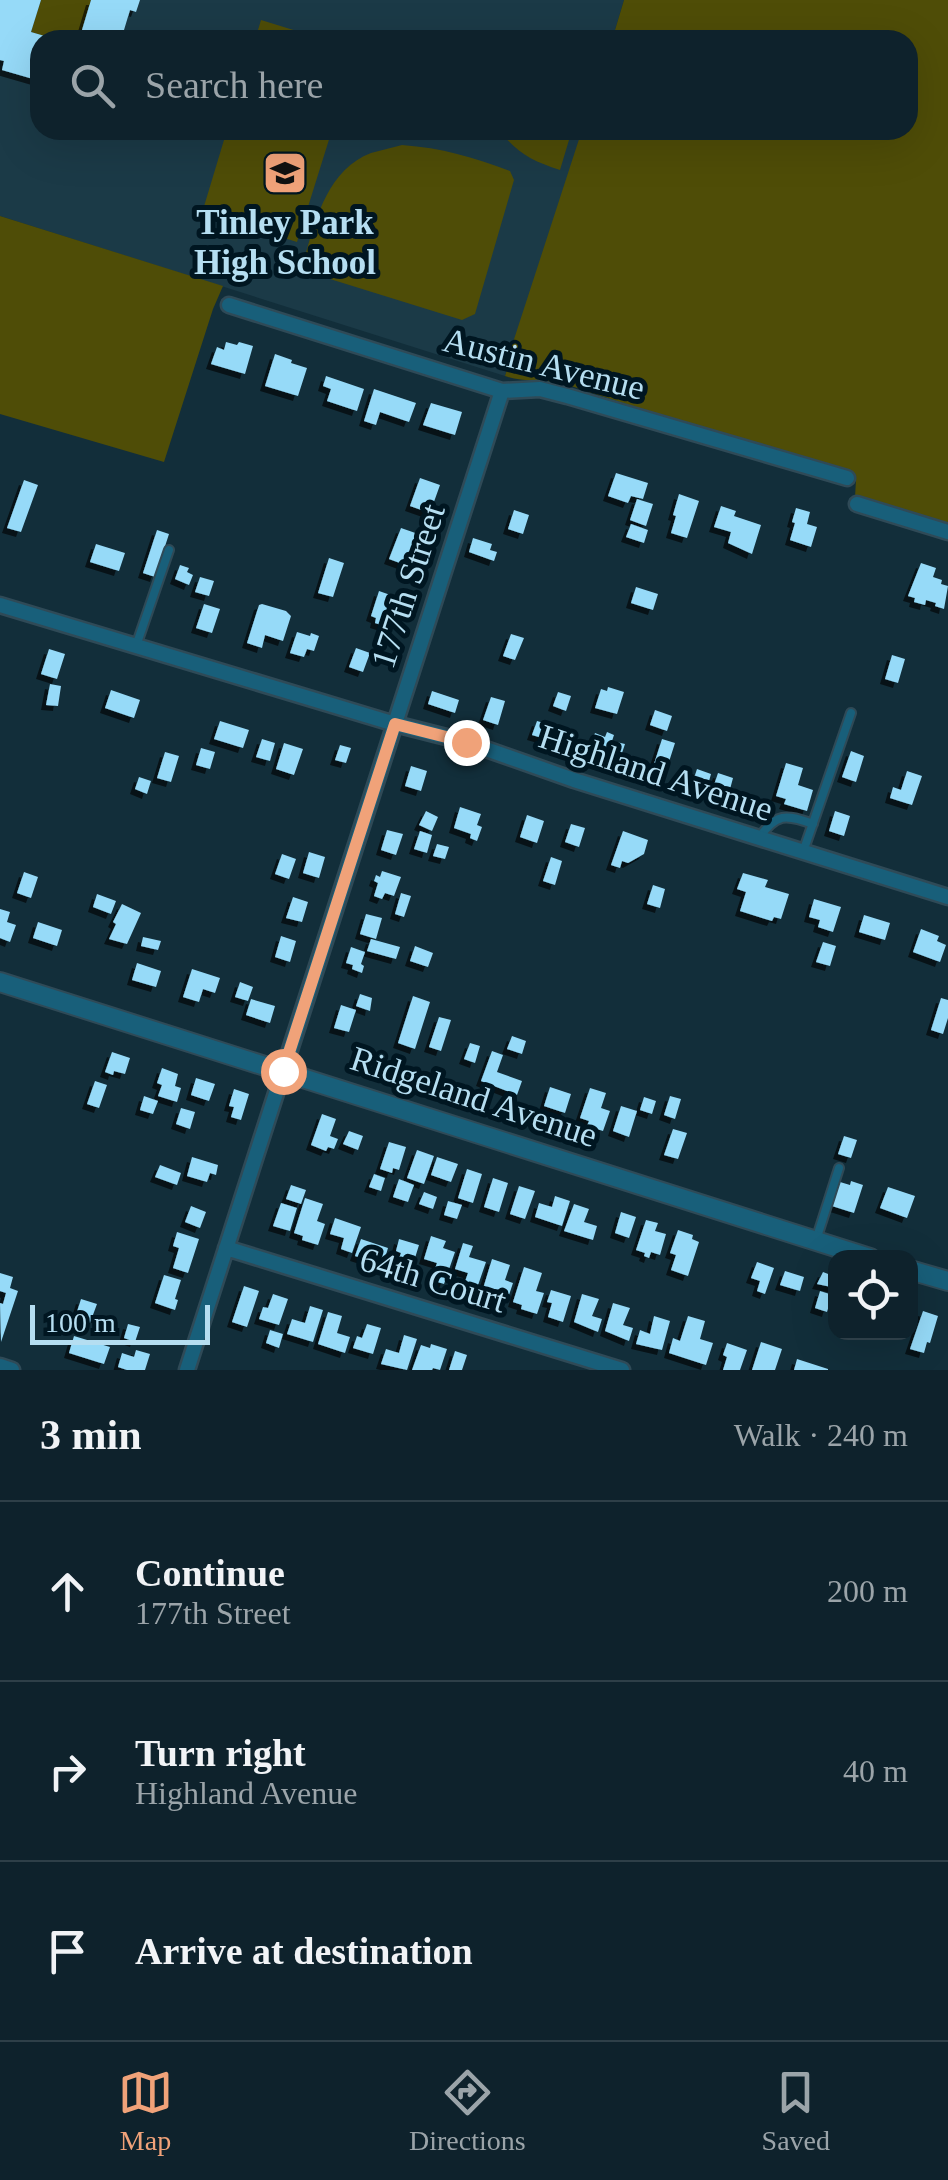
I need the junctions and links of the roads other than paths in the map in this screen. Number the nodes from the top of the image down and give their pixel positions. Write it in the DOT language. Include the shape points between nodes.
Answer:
graph roads {
  1 [pos="229,306"];
  2 [pos="502,391"];
  3 [pos="846,478"];
  4 [pos="857,504"];
  5 [pos="948,532"];
  6 [pos="169,550"];
  7 [pos="0,605"];
  8 [pos="136,646"];
  9 [pos="850,713"];
  10 [pos="395,724"];
  11 [pos="813,824"];
  12 [pos="758,838"];
  13 [pos="803,852"];
  14 [pos="948,898"];
  15 [pos="0,982"];
  16 [pos="283,1071"];
  17 [pos="839,1168"];
  18 [pos="816,1240"];
  19 [pos="226,1248"];
  20 [pos="846,1250"];
  21 [pos="918,1273"];
  22 [pos="948,1282"];
  23 [pos="0,1366"];
  24 [pos="12,1370"];
  25 [pos="187,1370"];
  26 [pos="622,1370"];
  1 -- 2 [label="street, Austin Avenue"];
  2 -- 3 [label="street, Austin Avenue" via="568,396"];
  2 -- 10 [label="street, 177th Street"];
  4 -- 5 [label="street"];
  6 -- 8 [label="lane"];
  7 -- 8 [label="street, Highland Avenue"];
  8 -- 10 [label="street, Highland Avenue"];
  9 -- 11 [label="lane"];
  10 -- 12 [label="street, Highland Avenue"];
  10 -- 16 [label="street, 177th Street"];
  11 -- 12 [label="lane" via="783,817"];
  11 -- 13 [label="lane"];
  12 -- 13 [label="street, Highland Avenue"];
  13 -- 14 [label="street, Highland Avenue"];
  15 -- 16 [label="street, Ridgeland Avenue"];
  16 -- 18 [label="street, Ridgeland Avenue"];
  16 -- 19 [label="street, 177th Street"];
  17 -- 18 [label="lane"];
  18 -- 20 [label="street, Ridgeland Avenue"];
  19 -- 25 [label="street, 177th Street"];
  19 -- 26 [label="street, 64th Court"];
  21 -- 22 [label="street"];
  23 -- 24 [label="street"];
}
